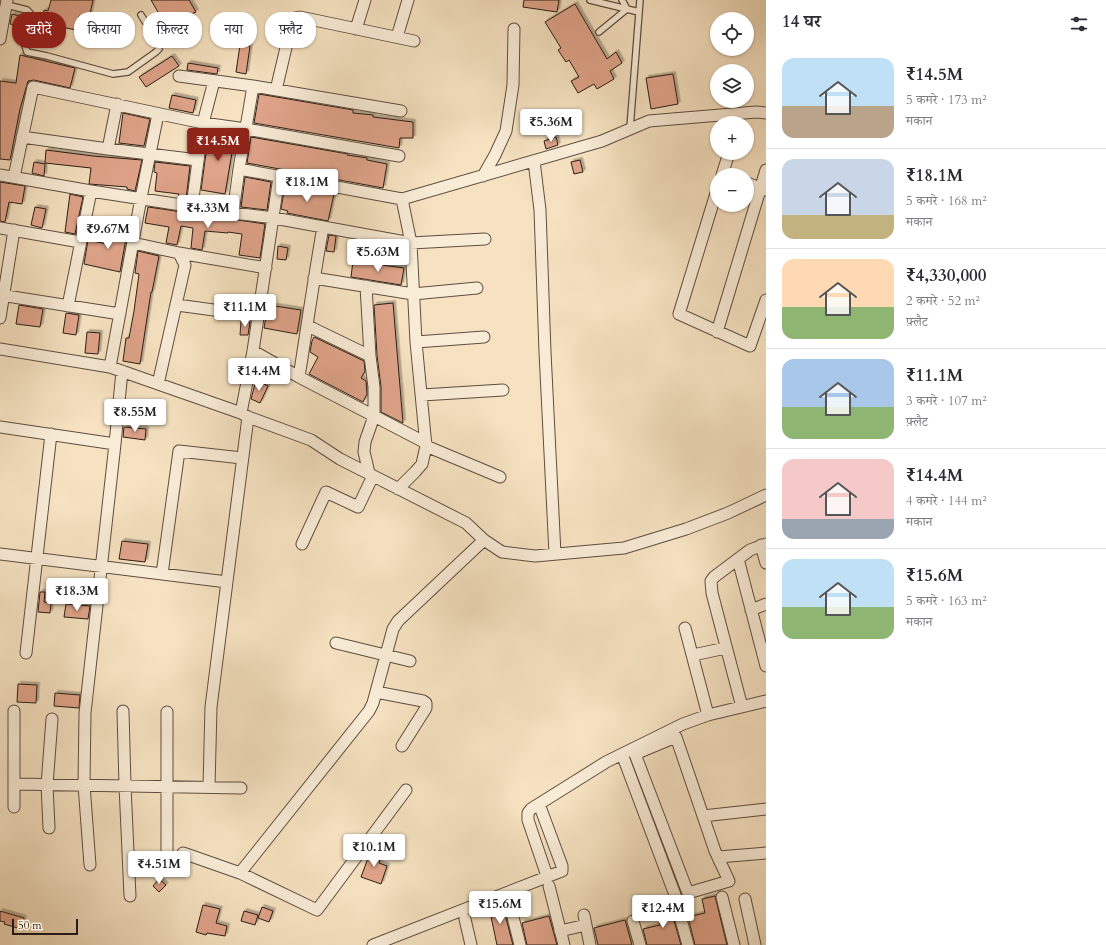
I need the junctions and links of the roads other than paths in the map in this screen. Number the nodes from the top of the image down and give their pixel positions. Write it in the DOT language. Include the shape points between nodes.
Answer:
graph roads {
  1 [pos="365,0"];
  2 [pos="408,0"];
  3 [pos="590,0"];
  4 [pos="622,0"];
  5 [pos="640,0"];
  6 [pos="7,3"];
  7 [pos="627,9"];
  8 [pos="639,12"];
  9 [pos="141,15"];
  10 [pos="356,29"];
  11 [pos="514,29"];
  12 [pos="600,32"];
  13 [pos="397,37"];
  14 [pos="0,39"];
  15 [pos="414,41"];
  16 [pos="179,76"];
  17 [pos="214,81"];
  18 [pos="253,86"];
  19 [pos="276,90"];
  20 [pos="117,104"];
  21 [pos="401,111"];
  22 [pos="766,113"];
  23 [pos="158,114"];
  24 [pos="203,123"];
  25 [pos="630,128"];
  26 [pos="246,129"];
  27 [pos="22,137"];
  28 [pos="108,149"];
  29 [pos="150,154"];
  30 [pos="399,156"];
  31 [pos="198,160"];
  32 [pos="534,161"];
  33 [pos="239,169"];
  34 [pos="766,170"];
  35 [pos="0,175"];
  36 [pos="483,176"];
  37 [pos="14,177"];
  38 [pos="279,177"];
  39 [pos="763,189"];
  40 [pos="91,191"];
  41 [pos="141,198"];
  42 [pos="402,199"];
  43 [pos="192,206"];
  44 [pos="710,212"];
  45 [pos="233,213"];
  46 [pos="274,218"];
  47 [pos="323,227"];
  48 [pos="0,228"];
  49 [pos="14,230"];
  50 [pos="485,239"];
  51 [pos="80,242"];
  52 [pos="133,243"];
  53 [pos="411,243"];
  54 [pos="179,253"];
  55 [pos="266,268"];
  56 [pos="314,278"];
  57 [pos="366,286"];
  58 [pos="478,288"];
  59 [pos="413,294"];
  60 [pos="2,296"];
  61 [pos="766,300"];
  62 [pos="177,305"];
  63 [pos="68,306"];
  64 [pos="120,314"];
  65 [pos="258,316"];
  66 [pos="0,318"];
  67 [pos="308,326"];
  68 [pos="717,332"];
  69 [pos="484,338"];
  70 [pos="416,342"];
  71 [pos="0,348"];
  72 [pos="253,351"];
  73 [pos="370,356"];
  74 [pos="110,367"];
  75 [pos="122,371"];
  76 [pos="299,377"];
  77 [pos="158,384"];
  78 [pos="503,390"];
  79 [pos="422,395"];
  80 [pos="244,415"];
  81 [pos="374,416"];
  82 [pos="0,427"];
  83 [pos="51,434"];
  84 [pos="116,444"];
  85 [pos="426,445"];
  86 [pos="242,458"];
  87 [pos="371,474"];
  88 [pos="500,477"];
  89 [pos="398,489"];
  90 [pos="766,495"];
  91 [pos="484,540"];
  92 [pos="302,544"];
  93 [pos="763,545"];
  94 [pos="0,554"];
  95 [pos="555,554"];
  96 [pos="36,558"];
  97 [pos="738,559"];
  98 [pos="766,563"];
  99 [pos="101,566"];
  100 [pos="162,574"];
  101 [pos="227,582"];
  102 [pos="766,604"];
  103 [pos="751,610"];
  104 [pos="686,628"];
  105 [pos="336,643"];
  106 [pos="726,648"];
  107 [pos="26,653"];
  108 [pos="386,655"];
  109 [pos="693,655"];
  110 [pos="410,661"];
  111 [pos="766,666"];
  112 [pos="376,692"];
  113 [pos="766,701"];
  114 [pos="742,707"];
  115 [pos="14,711"];
  116 [pos="123,711"];
  117 [pos="167,712"];
  118 [pos="708,715"];
  119 [pos="52,719"];
  120 [pos="402,746"];
  121 [pos="622,754"];
  122 [pos="15,784"];
  123 [pos="47,785"];
  124 [pos="84,786"];
  125 [pos="125,786"];
  126 [pos="168,787"];
  127 [pos="209,787"];
  128 [pos="240,788"];
  129 [pos="406,790"];
  130 [pos="539,804"];
  131 [pos="14,807"];
  132 [pos="766,809"];
  133 [pos="703,816"];
  134 [pos="49,828"];
  135 [pos="766,852"];
  136 [pos="183,853"];
  137 [pos="167,855"];
  138 [pos="718,857"];
  139 [pos="90,865"];
  140 [pos="240,873"];
  141 [pos="548,881"];
  142 [pos="130,896"];
  143 [pos="722,897"];
  144 [pos="745,899"];
  145 [pos="509,901"];
  146 [pos="465,919"];
  147 [pos="633,921"];
  148 [pos="560,931"];
  149 [pos="373,945"];
  150 [pos="471,945"];
  151 [pos="520,945"];
  152 [pos="564,945"];
  153 [pos="590,945"];
  154 [pos="640,945"];
  155 [pos="688,945"];
  156 [pos="734,945"];
  157 [pos="755,945"];
  1 -- 10 [label="street"];
  2 -- 13 [label="street"];
  3 -- 7 [label="lane"];
  4 -- 7 [label="lane"];
  5 -- 8 [label="lane"];
  6 -- 9 [label="lane" via="30,12 25,46 27,52 113,74 128,72 159,49 159,44"];
  6 -- 14 [label="street"];
  7 -- 8 [label="lane"];
  7 -- 12 [label="lane"];
  8 -- 25 [label="lane"];
  10 -- 13 [label="street"];
  10 -- 19 [label="street" via="295,18"];
  11 -- 36 [label="street" via="513,85 506,131"];
  13 -- 15 [label="street"];
  16 -- 17 [label="street"];
  17 -- 18 [label="street"];
  17 -- 24 [label="street"];
  18 -- 19 [label="street"];
  18 -- 26 [label="street"];
  19 -- 21 [label="street"];
  20 -- 23 [label="street"];
  20 -- 27 [label="street" via="33,87"];
  20 -- 28 [label="street"];
  22 -- 25 [label="street" via="648,121"];
  23 -- 24 [label="street"];
  23 -- 29 [label="street"];
  24 -- 26 [label="street"];
  24 -- 31 [label="street"];
  25 -- 32 [label="street" via="602,141"];
  26 -- 30 [label="street"];
  26 -- 33 [label="street"];
  27 -- 28 [label="street"];
  27 -- 37 [label="street"];
  28 -- 29 [label="street"];
  29 -- 31 [label="street"];
  29 -- 41 [label="street"];
  31 -- 43 [label="street"];
  32 -- 36 [label="street"];
  32 -- 95 [label="street" via="540,210"];
  33 -- 38 [label="street"];
  33 -- 45 [label="street"];
  34 -- 39 [label="street"];
  35 -- 37 [label="street"];
  36 -- 42 [label="street"];
  37 -- 40 [label="street"];
  38 -- 42 [label="street"];
  38 -- 46 [label="street"];
  39 -- 68 [label="street"];
  40 -- 41 [label="street"];
  40 -- 51 [label="street"];
  41 -- 43 [label="street"];
  41 -- 52 [label="street"];
  42 -- 53 [label="street"];
  43 -- 45 [label="street"];
  44 -- 68 [label="street" via="679,314"];
  45 -- 46 [label="street"];
  46 -- 47 [label="street"];
  46 -- 55 [label="street"];
  47 -- 53 [label="street"];
  47 -- 56 [label="street"];
  48 -- 49 [label="street"];
  49 -- 51 [label="street"];
  49 -- 60 [label="street"];
  50 -- 53 [label="street"];
  51 -- 63 [label="street"];
  52 -- 54 [label="street"];
  52 -- 64 [label="street"];
  53 -- 59 [label="street"];
  54 -- 55 [label="street"];
  54 -- 62 [label="street" via="185,265"];
  55 -- 65 [label="street"];
  56 -- 57 [label="street"];
  56 -- 67 [label="street"];
  57 -- 59 [label="street"];
  57 -- 73 [label="street"];
  58 -- 59 [label="street"];
  59 -- 70 [label="street"];
  60 -- 63 [label="street"];
  60 -- 66 [label="street"];
  61 -- 68 [label="street" via="750,346"];
  62 -- 65 [label="street"];
  62 -- 77 [label="street"];
  63 -- 64 [label="street"];
  64 -- 74 [label="street"];
  65 -- 72 [label="street"];
  67 -- 73 [label="street"];
  67 -- 76 [label="street"];
  69 -- 70 [label="street"];
  70 -- 79 [label="street"];
  71 -- 74 [label="street"];
  72 -- 76 [label="street"];
  72 -- 80 [label="street"];
  73 -- 81 [label="street"];
  74 -- 75 [label="street"];
  75 -- 77 [label="street"];
  75 -- 84 [label="street"];
  76 -- 81 [label="street"];
  77 -- 80 [label="street"];
  78 -- 79 [label="street"];
  79 -- 85 [label="street"];
  80 -- 86 [label="street"];
  80 -- 87 [label="street" via="311,440 340,459"];
  81 -- 85 [label="street"];
  81 -- 87 [label="street" via="364,452"];
  82 -- 83 [label="street"];
  83 -- 84 [label="street"];
  83 -- 96 [label="street"];
  84 -- 99 [label="street"];
  85 -- 88 [label="street"];
  85 -- 89 [label="street" via="422,464"];
  86 -- 100 [label="street" via="179,451"];
  86 -- 101 [label="street"];
  87 -- 89 [label="street"];
  87 -- 92 [label="street" via="358,507 326,492"];
  89 -- 91 [label="street" via="466,523"];
  90 -- 95 [label="street" via="686,529 624,548"];
  91 -- 95 [label="street" via="502,552 535,556"];
  91 -- 108 [label="street" via="400,618 393,629"];
  93 -- 97 [label="street"];
  93 -- 98 [label="street"];
  94 -- 96 [label="street"];
  96 -- 99 [label="street"];
  96 -- 107 [label="street"];
  97 -- 103 [label="street"];
  97 -- 106 [label="street" via="711,581"];
  99 -- 100 [label="street"];
  99 -- 124 [label="street" via="85,713"];
  100 -- 101 [label="street"];
  101 -- 127 [label="street" via="211,706"];
  102 -- 103 [label="street"];
  103 -- 111 [label="street"];
  104 -- 109 [label="street"];
  105 -- 108 [label="street"];
  106 -- 109 [label="street"];
  106 -- 114 [label="street"];
  108 -- 110 [label="street"];
  108 -- 112 [label="street"];
  109 -- 118 [label="street"];
  112 -- 120 [label="street" via="426,703 426,708"];
  112 -- 140 [label="street" via="369,711"];
  113 -- 114 [label="street"];
  114 -- 118 [label="street"];
  115 -- 122 [label="street"];
  116 -- 125 [label="street"];
  117 -- 126 [label="street"];
  118 -- 121 [label="street" via="683,724"];
  119 -- 123 [label="street"];
  121 -- 130 [label="street"];
  121 -- 155 [label="street" via="676,900"];
  122 -- 123 [label="street"];
  122 -- 131 [label="street"];
  123 -- 124 [label="street"];
  123 -- 134 [label="street"];
  124 -- 125 [label="street"];
  124 -- 139 [label="street"];
  125 -- 126 [label="street"];
  125 -- 142 [label="street"];
  126 -- 127 [label="street"];
  126 -- 137 [label="street"];
  127 -- 128 [label="street"];
  129 -- 140 [label="street" via="317,910"];
  130 -- 141 [label="street" via="531,809 528,816"];
  130 -- 141 [label="street" via="563,868"];
  132 -- 133 [label="street"];
  133 -- 138 [label="street"];
  133 -- 138 [label="street" via="676,737 636,754 688,893 729,881"];
  135 -- 138 [label="street"];
  136 -- 140 [label="street"];
  141 -- 148 [label="street"];
  141 -- 149 [label="street"];
  143 -- 156 [label="street"];
  144 -- 157 [label="street"];
  145 -- 151 [label="street"];
  146 -- 150 [label="street"];
  147 -- 154 [label="street"];
  148 -- 152 [label="street"];
  148 -- 153 [label="street" via="585,920"];
}
